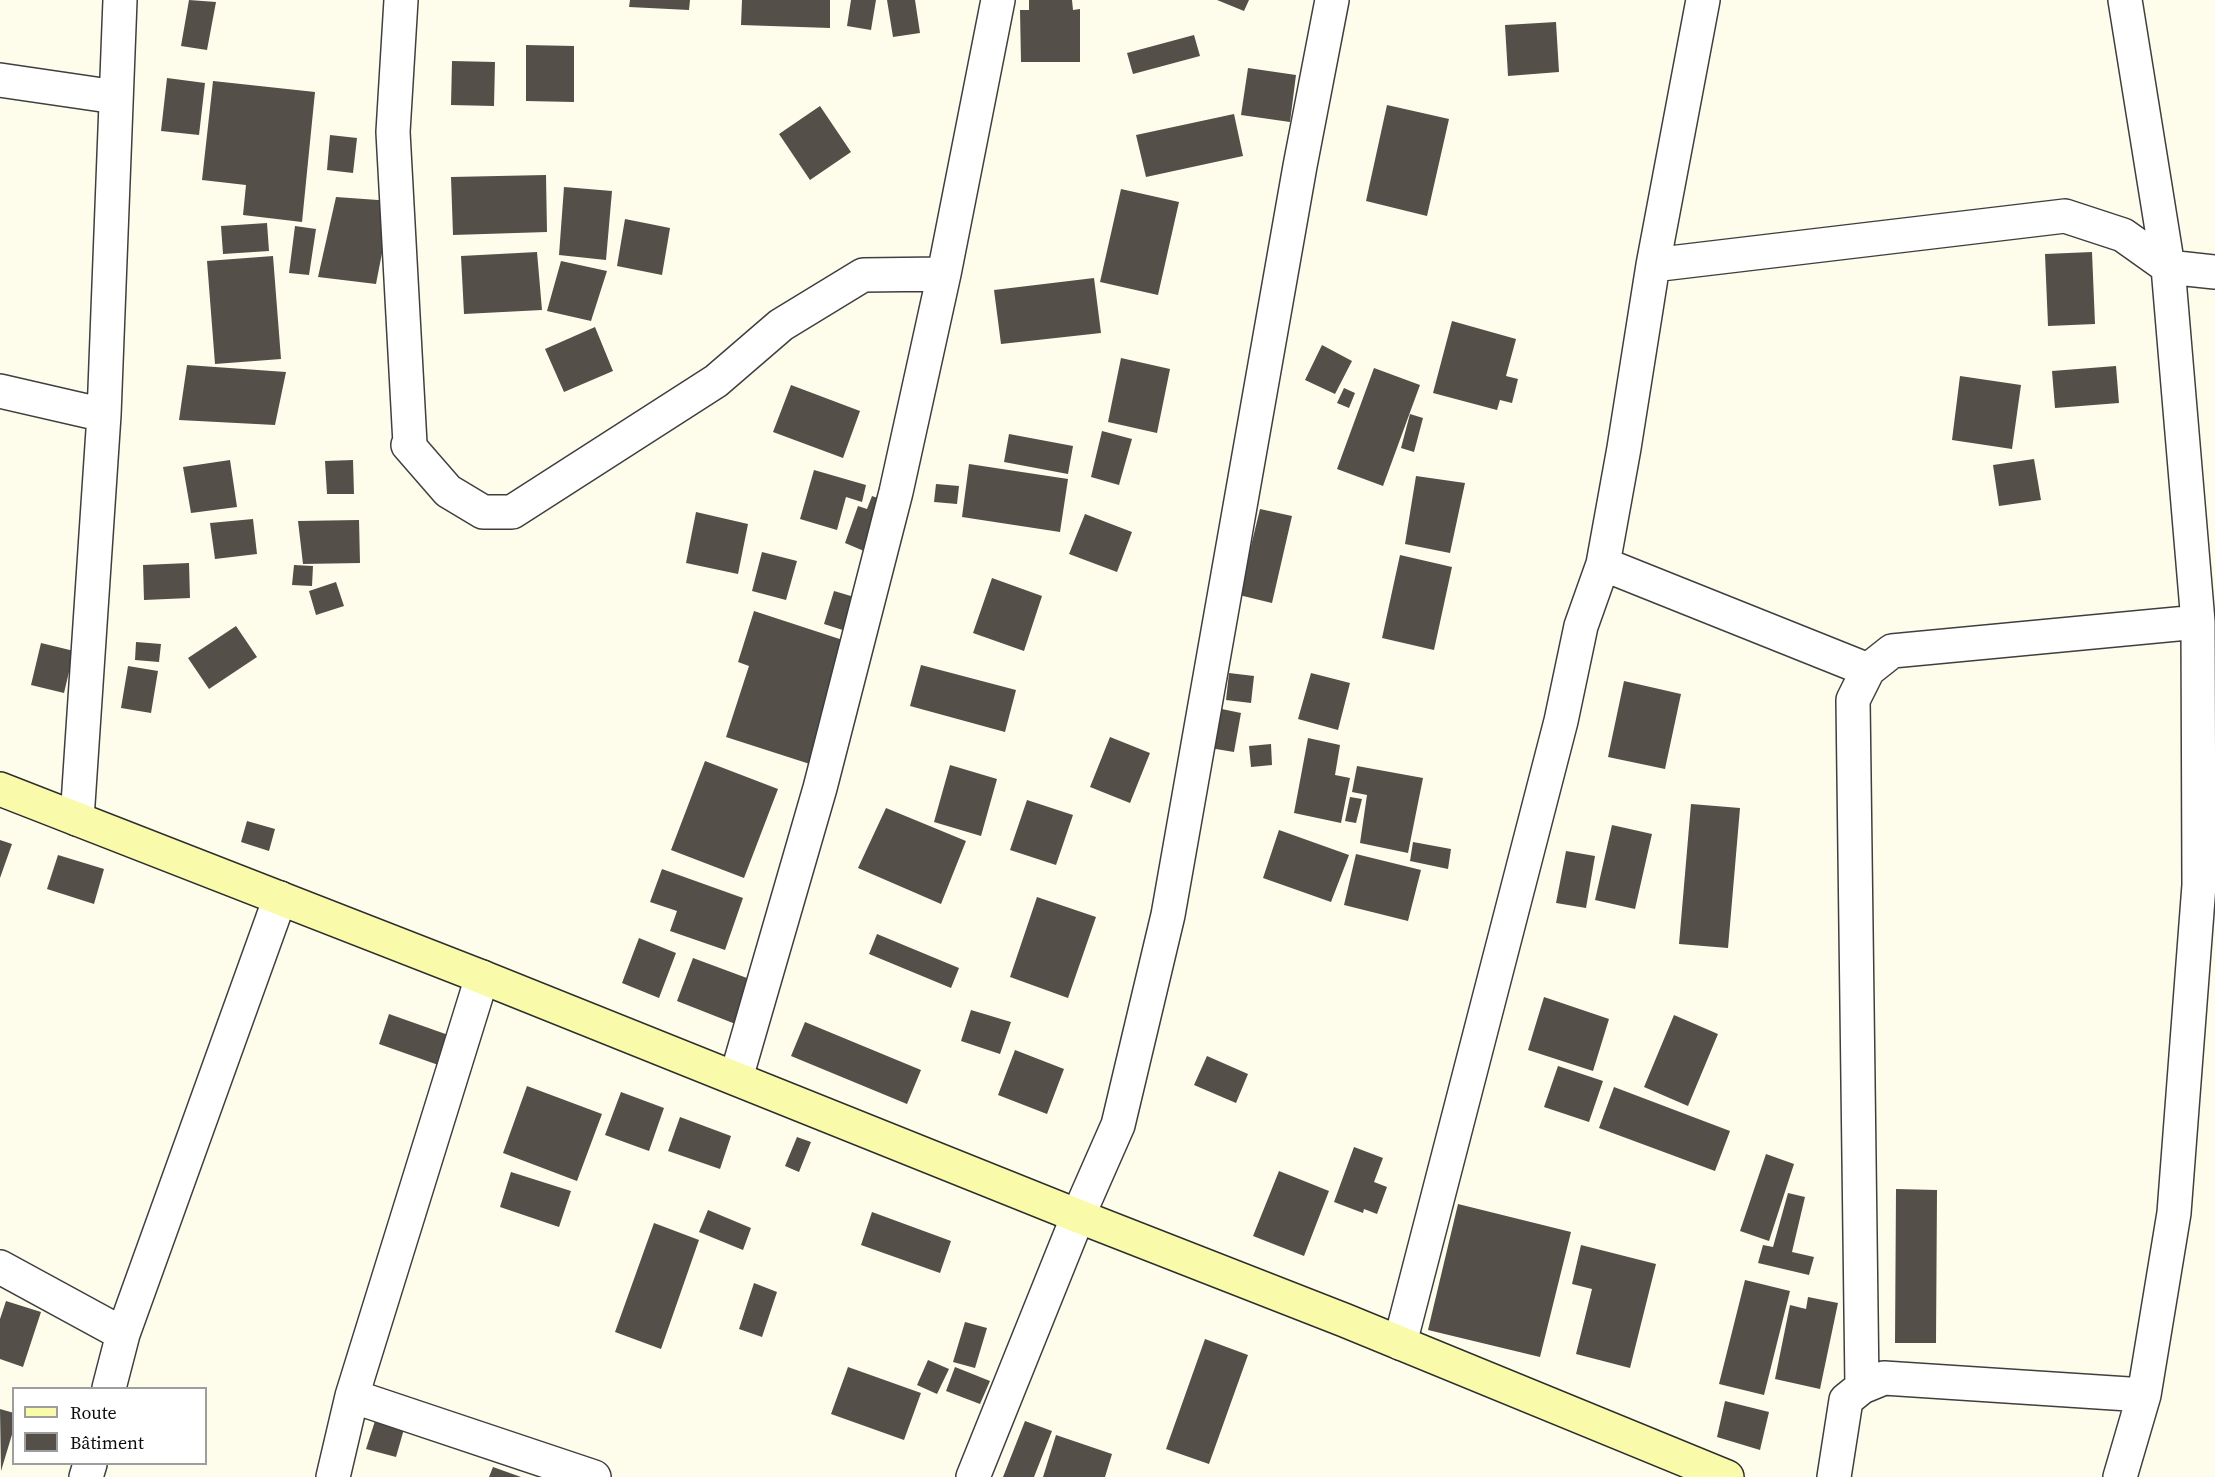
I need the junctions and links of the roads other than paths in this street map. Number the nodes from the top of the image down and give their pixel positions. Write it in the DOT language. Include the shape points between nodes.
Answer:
graph roads {
  1 [pos="120,0"];
  2 [pos="401,0"];
  3 [pos="998,0"];
  4 [pos="1332,0"];
  5 [pos="1703,0"];
  6 [pos="2125,0"];
  7 [pos="0,80"];
  8 [pos="116,98"];
  9 [pos="1653,265"];
  10 [pos="2168,267"];
  11 [pos="2215,272"];
  12 [pos="944,274"];
  13 [pos="0,391"];
  14 [pos="104,415"];
  15 [pos="1603,564"];
  16 [pos="2198,622"];
  17 [pos="1868,670"];
  18 [pos="0,789"];
  19 [pos="77,819"];
  20 [pos="2207,887"];
  21 [pos="280,898"];
  22 [pos="482,977"];
  23 [pos="736,1078"];
  24 [pos="1078,1216"];
  25 [pos="0,1267"];
  26 [pos="123,1334"];
  27 [pos="1400,1343"];
  28 [pos="110,1387"];
  29 [pos="1862,1387"];
  30 [pos="2145,1395"];
  31 [pos="352,1396"];
  32 [pos="333,1477"];
  33 [pos="594,1477"];
  34 [pos="973,1477"];
  35 [pos="1727,1477"];
  36 [pos="1834,1477"];
  37 [pos="2120,1477"];
  1 -- 8 [label="street"];
  2 -- 12 [label="street" via="393,132 408,444 448,491 483,512 512,512 716,381 781,326 863,275"];
  3 -- 12 [label="street"];
  4 -- 24 [label="street" via="1168,915 1118,1125"];
  5 -- 9 [label="street"];
  6 -- 10 [label="street"];
  7 -- 8 [label="street"];
  8 -- 14 [label="street"];
  9 -- 10 [label="street" via="2065,216 2123,235"];
  9 -- 15 [label="street"];
  10 -- 11 [label="street"];
  10 -- 16 [label="street"];
  12 -- 23 [label="street" via="896,492 820,788"];
  13 -- 14 [label="street"];
  14 -- 19 [label="street"];
  15 -- 17 [label="street"];
  15 -- 27 [label="street" via="1581,626 1561,721"];
  16 -- 17 [label="street" via="1892,651"];
  16 -- 20 [label="street"];
  17 -- 29 [label="street" via="1853,700"];
  18 -- 19 [label="main road"];
  19 -- 21 [label="main road"];
  20 -- 30 [label="street" via="2174,1213"];
  21 -- 22 [label="main road"];
  21 -- 26 [label="street"];
  22 -- 23 [label="main road"];
  22 -- 31 [label="street"];
  23 -- 24 [label="main road"];
  24 -- 27 [label="main road"];
  24 -- 34 [label="street"];
  25 -- 26 [label="street"];
  26 -- 28 [label="street"];
  27 -- 35 [label="main road"];
  29 -- 30 [label="street" via="1884,1378"];
  29 -- 36 [label="street" via="1846,1400"];
  30 -- 37 [label="street"];
  31 -- 32 [label="street"];
  31 -- 33 [label="street"];
}
